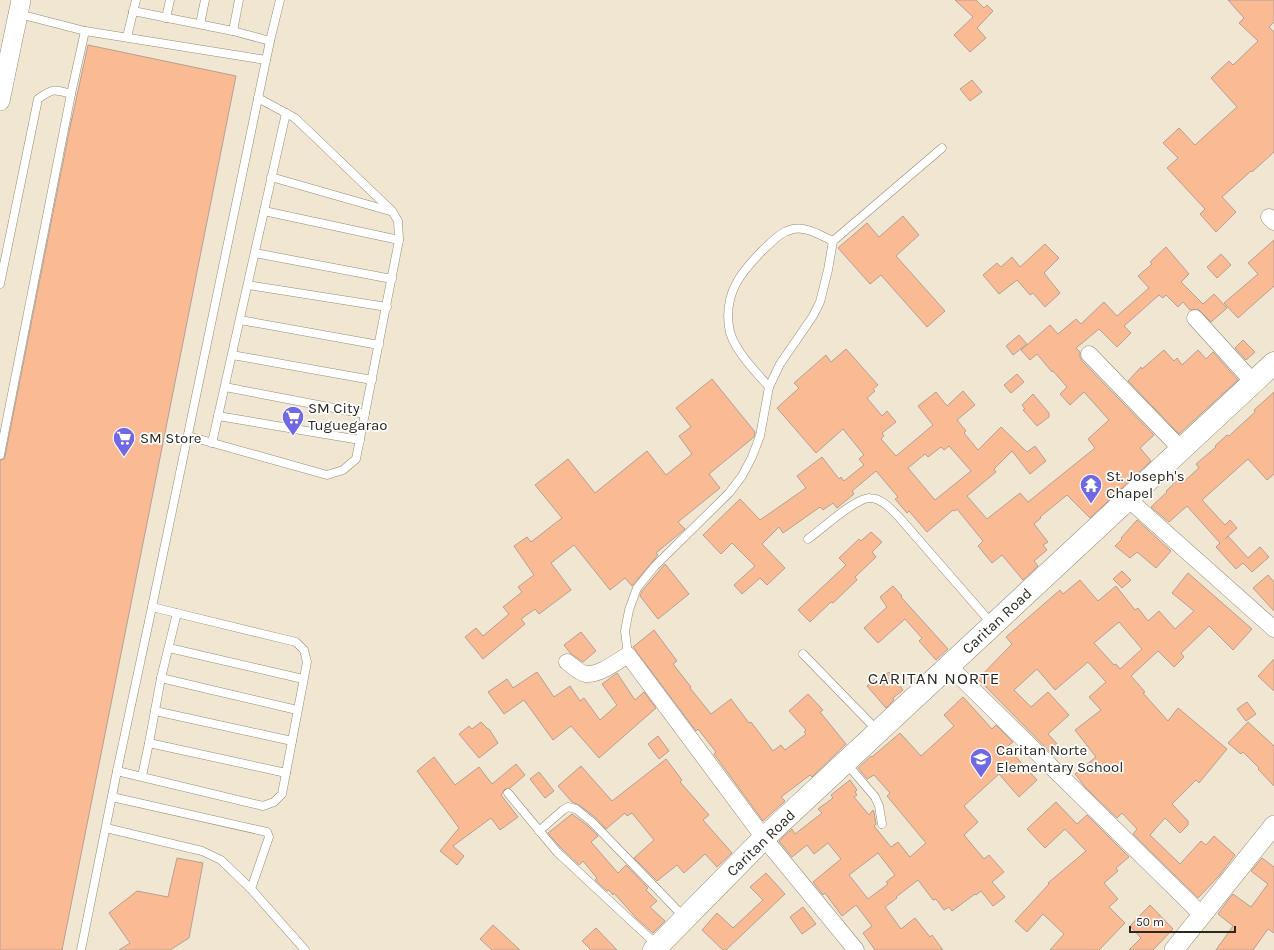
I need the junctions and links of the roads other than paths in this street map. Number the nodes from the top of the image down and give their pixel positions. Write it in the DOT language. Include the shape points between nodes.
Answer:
graph roads {
  1 [pos="136,0"];
  2 [pos="170,0"];
  3 [pos="206,0"];
  4 [pos="239,0"];
  5 [pos="280,0"];
  6 [pos="20,7"];
  7 [pos="133,11"];
  8 [pos="166,18"];
  9 [pos="200,24"];
  10 [pos="85,31"];
  11 [pos="232,31"];
  12 [pos="128,37"];
  13 [pos="270,41"];
  14 [pos="5,46"];
  15 [pos="266,60"];
  16 [pos="71,94"];
  17 [pos="258,98"];
  18 [pos="0,101"];
  19 [pos="286,113"];
  20 [pos="942,148"];
  21 [pos="271,177"];
  22 [pos="264,211"];
  23 [pos="392,211"];
  24 [pos="399,240"];
  25 [pos="833,241"];
  26 [pos="254,254"];
  27 [pos="392,279"];
  28 [pos="0,284"];
  29 [pos="248,285"];
  30 [pos="386,307"];
  31 [pos="1195,318"];
  32 [pos="240,320"];
  33 [pos="379,345"];
  34 [pos="1089,354"];
  35 [pos="232,355"];
  36 [pos="1274,363"];
  37 [pos="372,380"];
  38 [pos="1253,382"];
  39 [pos="225,387"];
  40 [pos="769,387"];
  41 [pos="365,414"];
  42 [pos="218,416"];
  43 [pos="188,436"];
  44 [pos="2,439"];
  45 [pos="360,440"];
  46 [pos="212,443"];
  47 [pos="1181,449"];
  48 [pos="0,455"];
  49 [pos="1128,499"];
  50 [pos="808,540"];
  51 [pos="152,607"];
  52 [pos="177,613"];
  53 [pos="993,625"];
  54 [pos="1274,629"];
  55 [pos="168,648"];
  56 [pos="803,654"];
  57 [pos="628,655"];
  58 [pos="567,662"];
  59 [pos="949,666"];
  60 [pos="162,678"];
  61 [pos="303,679"];
  62 [pos="298,710"];
  63 [pos="155,711"];
  64 [pos="879,731"];
  65 [pos="292,741"];
  66 [pos="149,743"];
  67 [pos="846,762"];
  68 [pos="117,771"];
  69 [pos="286,773"];
  70 [pos="142,776"];
  71 [pos="508,793"];
  72 [pos="112,797"];
  73 [pos="882,824"];
  74 [pos="1274,825"];
  75 [pos="106,828"];
  76 [pos="539,831"];
  77 [pos="764,838"];
  78 [pos="251,889"];
  79 [pos="1202,915"];
  80 [pos="686,918"];
  81 [pos="656,948"];
  82 [pos="81,950"];
  83 [pos="305,950"];
  84 [pos="856,950"];
  85 [pos="1174,950"];
  1 -- 7 [label="lane"];
  2 -- 8 [label="lane"];
  3 -- 9 [label="lane"];
  4 -- 11 [label="lane"];
  5 -- 13 [label="lane"];
  6 -- 10 [label="lane"];
  6 -- 14 [label="street"];
  7 -- 8 [label="lane"];
  7 -- 12 [label="lane"];
  8 -- 9 [label="lane"];
  9 -- 11 [label="lane"];
  10 -- 12 [label="lane"];
  10 -- 16 [label="lane"];
  11 -- 13 [label="lane"];
  12 -- 15 [label="lane"];
  13 -- 15 [label="lane"];
  14 -- 18 [label="street"];
  15 -- 17 [label="lane"];
  16 -- 28 [label="lane" via="55,90 38,99"];
  16 -- 44 [label="lane"];
  17 -- 19 [label="lane"];
  17 -- 43 [label="lane"];
  19 -- 21 [label="lane"];
  19 -- 23 [label="lane" via="295,118"];
  20 -- 25 [label="lane"];
  21 -- 22 [label="lane"];
  21 -- 23 [label="lane"];
  22 -- 24 [label="lane"];
  22 -- 26 [label="lane"];
  23 -- 24 [label="lane" via="398,221"];
  24 -- 27 [label="lane"];
  25 -- 40 [label="lane" via="820,302 780,364"];
  25 -- 40 [label="lane" via="812,231 794,229 780,234 746,267 735,284 729,302 729,328 738,349"];
  26 -- 27 [label="lane"];
  26 -- 29 [label="lane"];
  27 -- 30 [label="lane"];
  29 -- 30 [label="lane"];
  29 -- 32 [label="lane"];
  30 -- 33 [label="lane"];
  31 -- 38 [label="street"];
  32 -- 33 [label="lane"];
  32 -- 35 [label="lane"];
  33 -- 37 [label="lane"];
  34 -- 47 [label="street"];
  35 -- 37 [label="lane"];
  35 -- 39 [label="lane"];
  36 -- 38 [label="main road, Caritan Road"];
  37 -- 41 [label="lane"];
  38 -- 47 [label="main road, Caritan Road"];
  39 -- 41 [label="lane"];
  39 -- 42 [label="lane"];
  40 -- 57 [label="lane" via="760,436 742,476 729,493 655,566 638,588 629,610 625,631"];
  41 -- 45 [label="lane"];
  42 -- 45 [label="lane"];
  42 -- 46 [label="lane"];
  43 -- 46 [label="lane"];
  43 -- 51 [label="lane"];
  44 -- 48 [label="lane"];
  45 -- 46 [label="lane" via="356,459 343,470 327,475"];
  47 -- 49 [label="main road, Caritan Road"];
  49 -- 53 [label="main road, Caritan Road"];
  49 -- 54 [label="street"];
  50 -- 53 [label="lane" via="852,504 861,499 878,500 898,516"];
  51 -- 52 [label="lane"];
  51 -- 68 [label="lane"];
  52 -- 55 [label="lane"];
  52 -- 61 [label="lane" via="296,642 304,650 307,662"];
  53 -- 59 [label="main road, Caritan Road"];
  55 -- 60 [label="lane"];
  55 -- 61 [label="lane"];
  56 -- 64 [label="lane"];
  57 -- 58 [label="street" via="598,672 586,674"];
  57 -- 77 [label="street"];
  59 -- 64 [label="main road, Caritan Road"];
  59 -- 79 [label="street"];
  60 -- 62 [label="lane"];
  60 -- 63 [label="lane"];
  61 -- 62 [label="lane"];
  62 -- 65 [label="lane"];
  63 -- 65 [label="lane"];
  63 -- 66 [label="lane"];
  64 -- 67 [label="main road, Caritan Road"];
  65 -- 69 [label="lane"];
  66 -- 69 [label="lane"];
  66 -- 70 [label="lane"];
  67 -- 73 [label="lane" via="875,797"];
  67 -- 77 [label="main road, Caritan Road"];
  68 -- 70 [label="lane"];
  68 -- 72 [label="lane"];
  69 -- 70 [label="lane" via="282,794 274,802 263,806"];
  71 -- 76 [label="lane"];
  72 -- 75 [label="lane"];
  72 -- 78 [label="lane" via="267,832 269,837"];
  74 -- 79 [label="street"];
  75 -- 78 [label="lane" via="202,851 221,860"];
  75 -- 82 [label="lane"];
  76 -- 80 [label="lane" via="568,807 576,809 592,822"];
  76 -- 81 [label="lane" via="557,852"];
  77 -- 80 [label="main road, Caritan Road"];
  77 -- 84 [label="street"];
  78 -- 83 [label="lane"];
  79 -- 85 [label="street"];
  80 -- 81 [label="main road, Caritan Road"];
}
